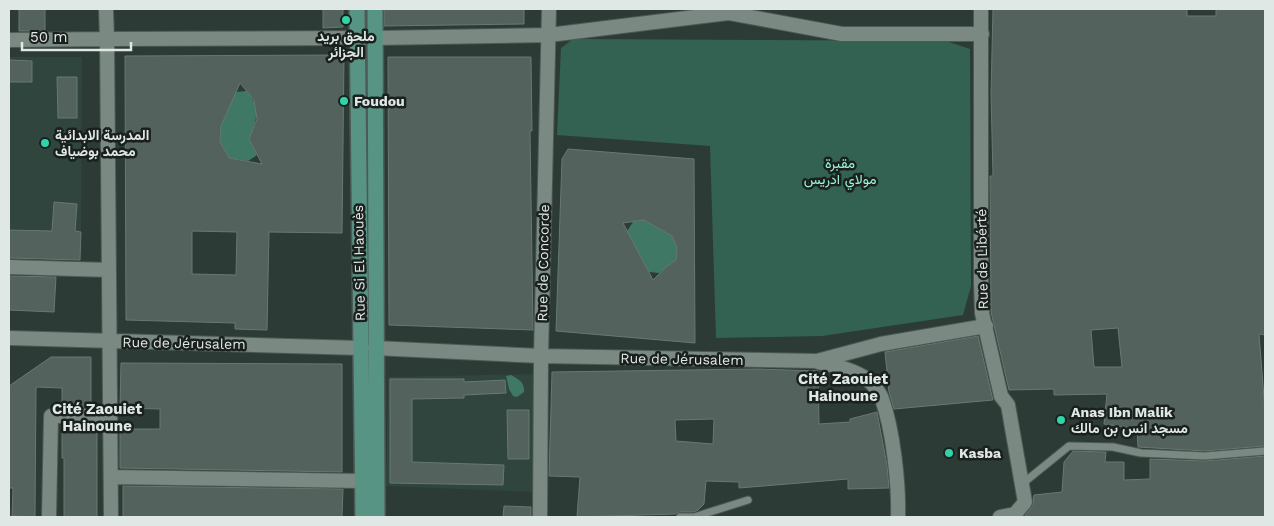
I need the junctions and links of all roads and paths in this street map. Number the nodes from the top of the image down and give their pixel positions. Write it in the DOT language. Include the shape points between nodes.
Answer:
graph roads {
  1 [pos="106,9"];
  2 [pos="357,9"];
  3 [pos="375,9"];
  4 [pos="549,9"];
  5 [pos="981,9"];
  6 [pos="732,10"];
  7 [pos="982,34"];
  8 [pos="549,35"];
  9 [pos="357,38"];
  10 [pos="376,38"];
  11 [pos="107,39"];
  12 [pos="9,40"];
  13 [pos="9,267"];
  14 [pos="109,270"];
  15 [pos="986,326"];
  16 [pos="9,338"];
  17 [pos="110,342"];
  18 [pos="368,348"];
  19 [pos="541,356"];
  20 [pos="817,362"];
  21 [pos="110,416"];
  22 [pos="1265,451"];
  23 [pos="111,477"];
  24 [pos="362,481"];
  25 [pos="1022,485"];
  26 [pos="748,500"];
  27 [pos="49,517"];
  28 [pos="111,517"];
  29 [pos="363,517"];
  30 [pos="377,517"];
  31 [pos="540,517"];
  32 [pos="680,517"];
  33 [pos="898,517"];
  34 [pos="1000,517"];
  1 -- 11 [label="street"];
  2 -- 9 [label="street, Rue Si El Haouès"];
  3 -- 10 [label="street, Rue Si El Haouès"];
  4 -- 8 [label="street, Rue de Concorde"];
  5 -- 7 [label="street, Rue de Libérté"];
  6 -- 7 [label="street" via="842,34"];
  6 -- 8 [label="street"];
  7 -- 15 [label="street, Rue de Libérté" via="981,283"];
  8 -- 10 [label="street"];
  8 -- 19 [label="street, Rue de Concorde"];
  9 -- 10 [label="street"];
  9 -- 11 [label="street"];
  9 -- 18 [label="street, Rue Si El Haouès"];
  10 -- 18 [label="street, Rue Si El Haouès"];
  11 -- 12 [label="street"];
  11 -- 14 [label="street"];
  13 -- 14 [label="street"];
  14 -- 17 [label="street"];
  15 -- 20 [label="street, Rue de Jérusalem" via="880,344"];
  15 -- 25 [label="street, Rue de Libérté" via="1001,396 1008,405"];
  16 -- 17 [label="street, Rue de Jérusalem"];
  17 -- 18 [label="street, Rue de Jérusalem"];
  17 -- 21 [label="street"];
  18 -- 19 [label="street, Rue de Jérusalem"];
  18 -- 24 [label="street, Rue Si El Haouès"];
  18 -- 30 [label="street, Rue Si El Haouès"];
  19 -- 20 [label="street, Rue de Jérusalem"];
  19 -- 31 [label="street, Rue de Concorde"];
  20 -- 33 [label="street" via="848,369 868,380 882,397 898,494"];
  21 -- 23 [label="street"];
  21 -- 27 [label="street" via="51,416"];
  22 -- 25 [label="lane" via="1205,456 1069,446"];
  23 -- 24 [label="street"];
  23 -- 28 [label="street"];
  24 -- 29 [label="street, Rue Si El Haouès"];
  25 -- 34 [label="street, Rue de Libérté" via="1025,502 1015,514"];
  26 -- 32 [label="lane" via="694,517"];
}
